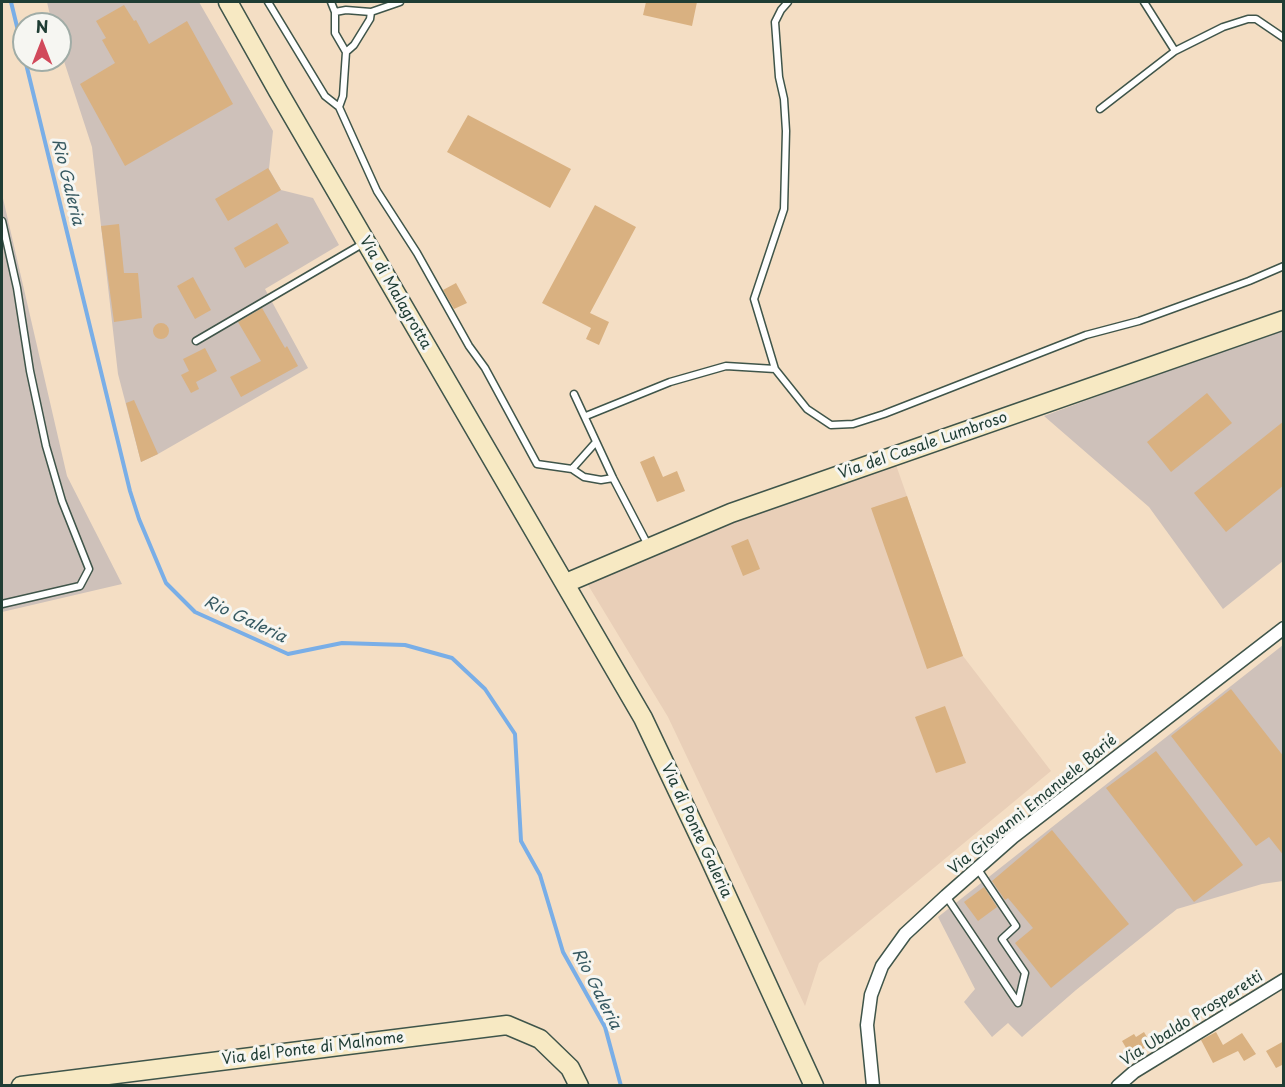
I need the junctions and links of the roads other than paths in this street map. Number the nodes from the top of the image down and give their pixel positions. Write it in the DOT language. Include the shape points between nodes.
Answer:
graph roads {
  1 [pos="228,2"];
  2 [pos="268,2"];
  3 [pos="331,2"];
  4 [pos="400,2"];
  5 [pos="788,2"];
  6 [pos="1144,2"];
  7 [pos="335,12"];
  8 [pos="370,12"];
  9 [pos="1284,38"];
  10 [pos="1175,51"];
  11 [pos="346,52"];
  12 [pos="339,108"];
  13 [pos="1100,109"];
  14 [pos="2,221"];
  15 [pos="366,242"];
  16 [pos="1284,266"];
  17 [pos="1284,320"];
  18 [pos="196,341"];
  19 [pos="776,369"];
  20 [pos="574,394"];
  21 [pos="586,416"];
  22 [pos="596,442"];
  23 [pos="572,469"];
  24 [pos="613,478"];
  25 [pos="649,548"];
  26 [pos="566,583"];
  27 [pos="2,604"];
  28 [pos="1284,628"];
  29 [pos="977,867"];
  30 [pos="946,896"];
  31 [pos="1284,980"];
  32 [pos="21,1086"];
  33 [pos="579,1086"];
  34 [pos="814,1086"];
  35 [pos="873,1086"];
  36 [pos="1118,1086"];
  1 -- 15 [label="street, Via di Malagrotta"];
  2 -- 12 [label="lane" via="325,96"];
  3 -- 7 [label="lane"];
  4 -- 8 [label="lane"];
  5 -- 19 [label="lane" via="776,22 786,131 784,209 754,298"];
  6 -- 10 [label="lane"];
  7 -- 8 [label="lane"];
  7 -- 11 [label="lane" via="335,33"];
  8 -- 11 [label="lane" via="370,19"];
  9 -- 10 [label="lane" via="1256,19 1248,19"];
  10 -- 13 [label="lane"];
  11 -- 12 [label="lane"];
  12 -- 23 [label="lane" via="377,191 485,368 537,464"];
  14 -- 27 [label="lane" via="46,446 62,501 89,569 80,586"];
  15 -- 18 [label="lane"];
  15 -- 26 [label="street, Via di Malagrotta"];
  16 -- 19 [label="lane" via="1139,321 1086,335 853,424 831,425 807,409"];
  17 -- 25 [label="street, Via del Casale Lumbroso" via="741,510"];
  19 -- 21 [label="lane" via="726,366 670,382"];
  20 -- 21 [label="lane"];
  21 -- 22 [label="lane"];
  22 -- 23 [label="lane"];
  22 -- 24 [label="lane"];
  23 -- 24 [label="lane" via="584,477"];
  24 -- 25 [label="lane"];
  25 -- 26 [label="street, Via del Casale Lumbroso"];
  26 -- 34 [label="street, Via di Ponte Galeria" via="643,718"];
  28 -- 29 [label="street, Via Giovanni Emanuele Barié"];
  29 -- 30 [label="street, Via Giovanni Emanuele Barié"];
  29 -- 30 [label="lane" via="1016,926 1002,939 1025,973 1018,1003"];
  30 -- 35 [label="street, Via Giovanni Emanuele Barié" via="905,934 876,978 867,1025"];
  31 -- 36 [label="street, Via Ubaldo Prosperetti" via="1134,1072"];
  32 -- 33 [label="street, Via del Ponte di Malnome" via="507,1025 540,1039 570,1068"];
}
